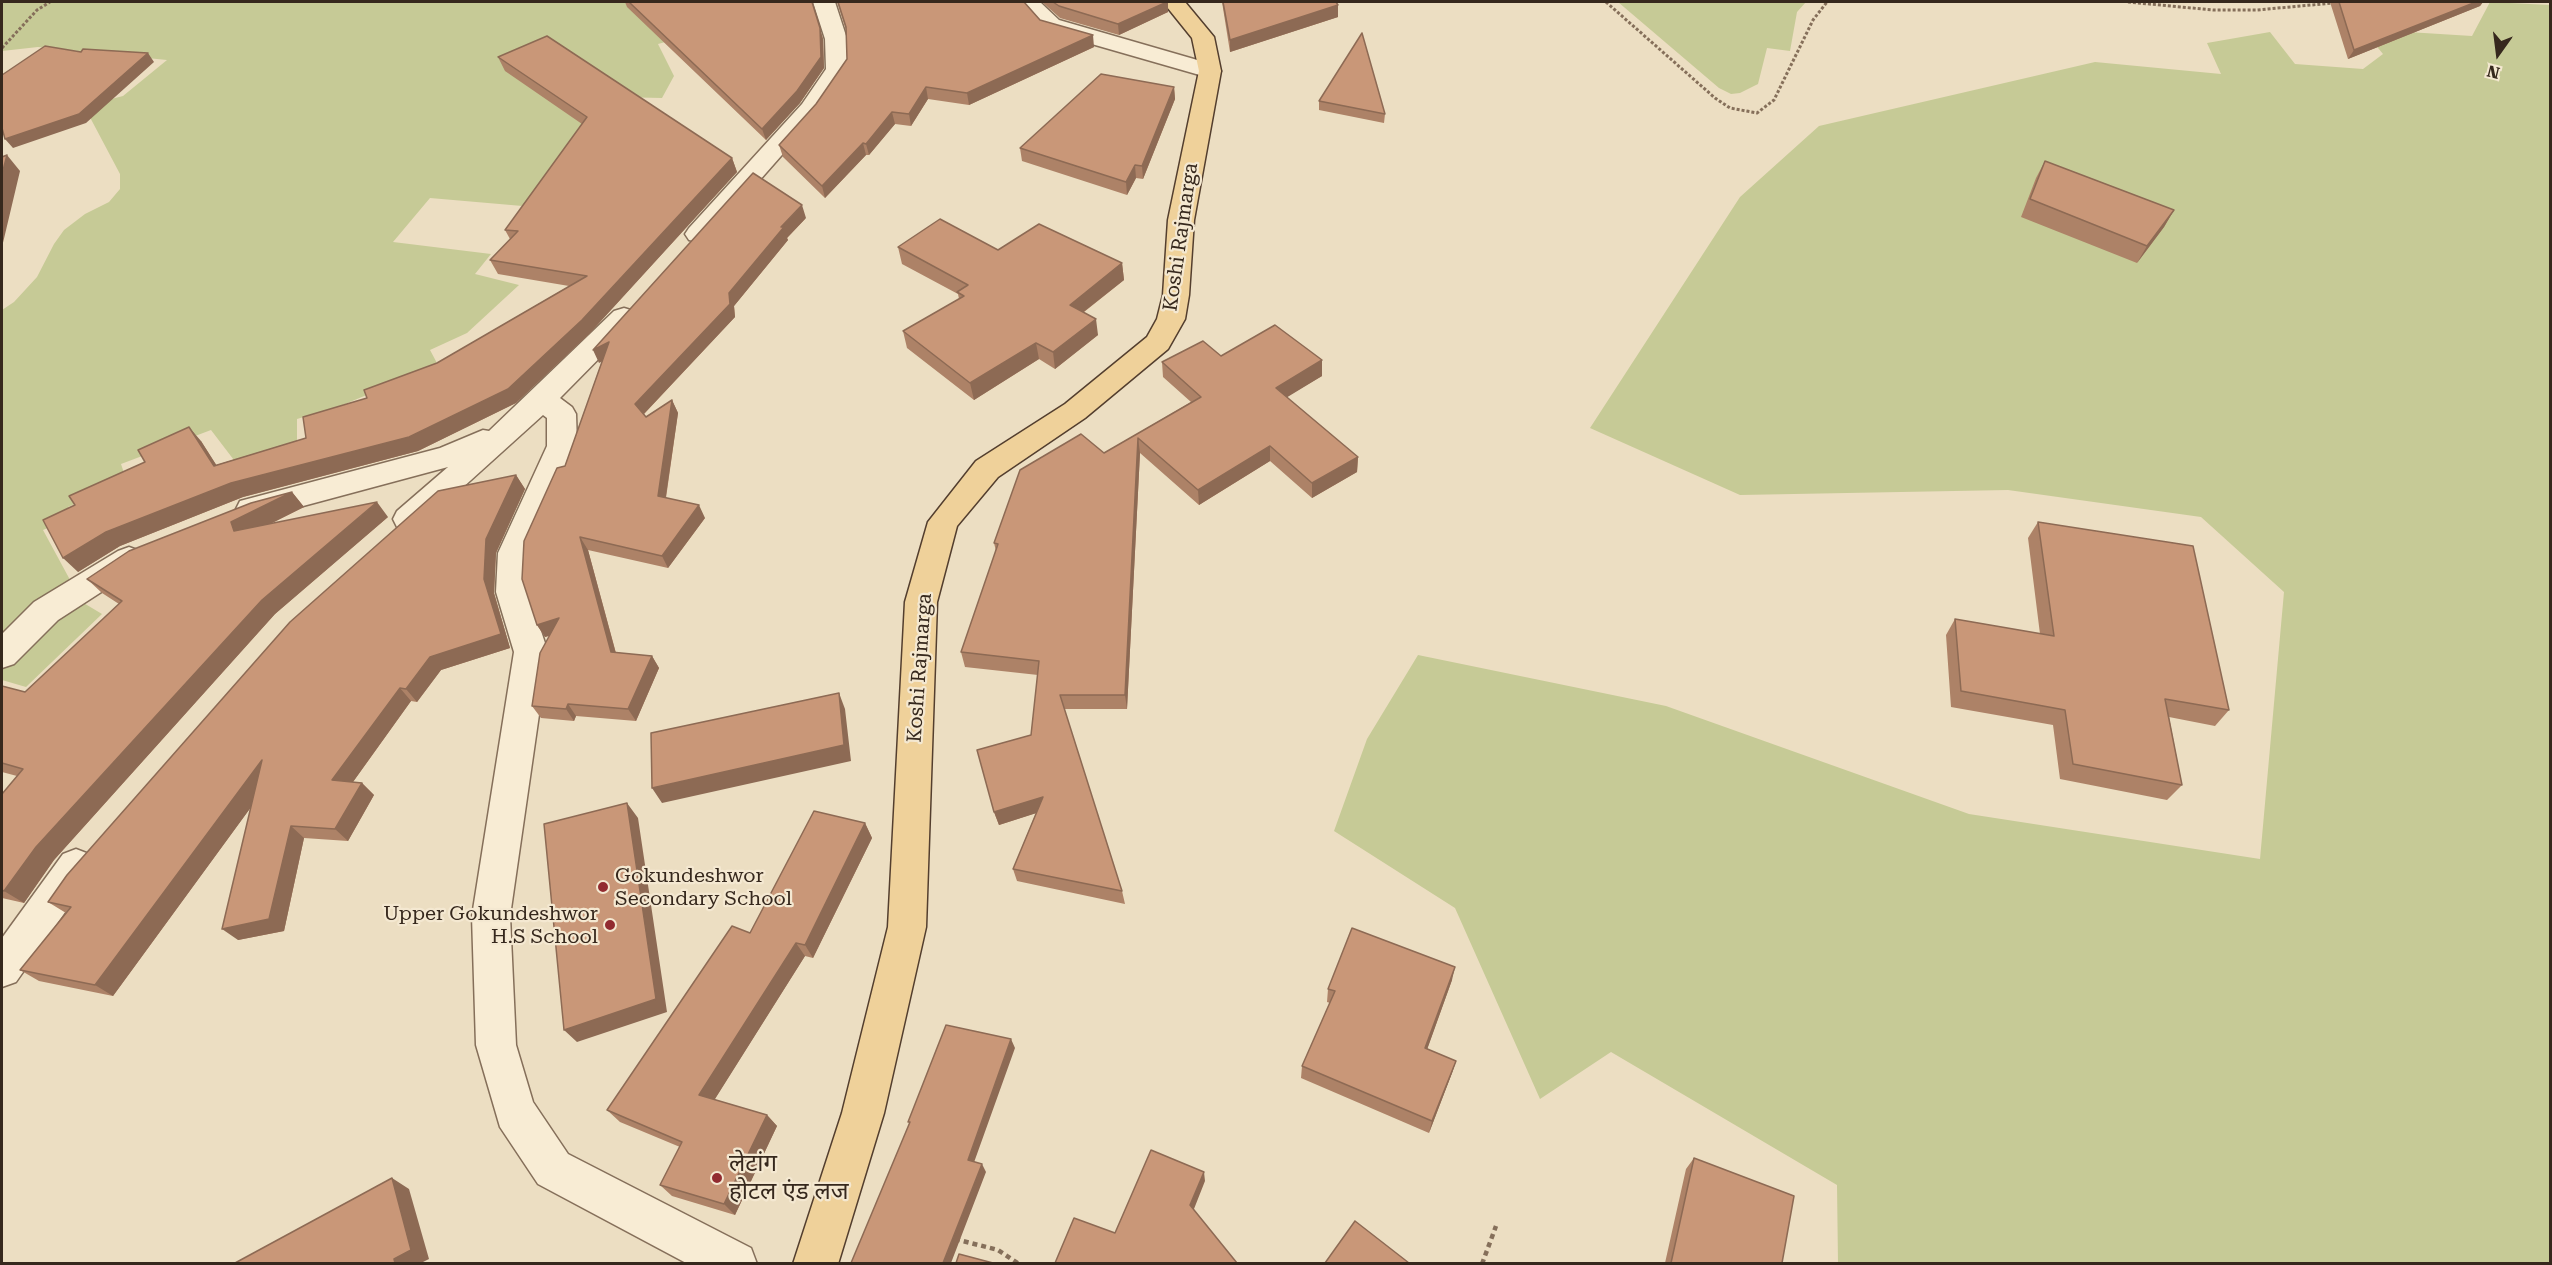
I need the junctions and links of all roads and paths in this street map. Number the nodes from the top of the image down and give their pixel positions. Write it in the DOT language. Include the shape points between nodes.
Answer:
graph roads {
  1 [pos="50,2"];
  2 [pos="824,2"];
  3 [pos="1029,2"];
  4 [pos="1174,2"];
  5 [pos="1606,2"];
  6 [pos="1827,2"];
  7 [pos="2128,2"];
  8 [pos="2338,3"];
  9 [pos="2,48"];
  10 [pos="1210,71"];
  11 [pos="679,256"];
  12 [pos="640,299"];
  13 [pos="528,412"];
  14 [pos="221,521"];
  15 [pos="387,538"];
  16 [pos="155,547"];
  17 [pos="2,655"];
  18 [pos="92,847"];
  19 [pos="2,969"];
  20 [pos="1496,1226"];
  21 [pos="943,1235"];
  22 [pos="735,1263"];
  23 [pos="815,1263"];
  24 [pos="1019,1263"];
  25 [pos="1482,1263"];
  1 -- 9 [label="path"];
  2 -- 11 [label="street" via="836,39 837,69 810,109"];
  3 -- 10 [label="street" via="1051,25"];
  4 -- 10 [label="main road, Koshi Rajmarga" via="1203,37"];
  5 -- 6 [label="path" via="1715,98 1730,108 1757,113 1774,100 1813,20"];
  7 -- 8 [label="path" via="2213,10"];
  10 -- 23 [label="main road, Koshi Rajmarga" via="1181,220 1176,295 1171,319 1158,343 1075,411 987,469 943,522 921,602 907,927 863,1113"];
  12 -- 13 [label="street" via="602,342"];
  13 -- 14 [label="street" via="449,456 255,507"];
  13 -- 15 [label="street"];
  13 -- 22 [label="street" via="562,414 562,446 514,553 512,592 531,652 491,916 496,1045 515,1112 554,1168"];
  16 -- 17 [label="street" via="132,556 46,611"];
  18 -- 19 [label="street"];
  20 -- 25 [label="path"];
  21 -- 24 [label="path" via="998,1250"];
}
